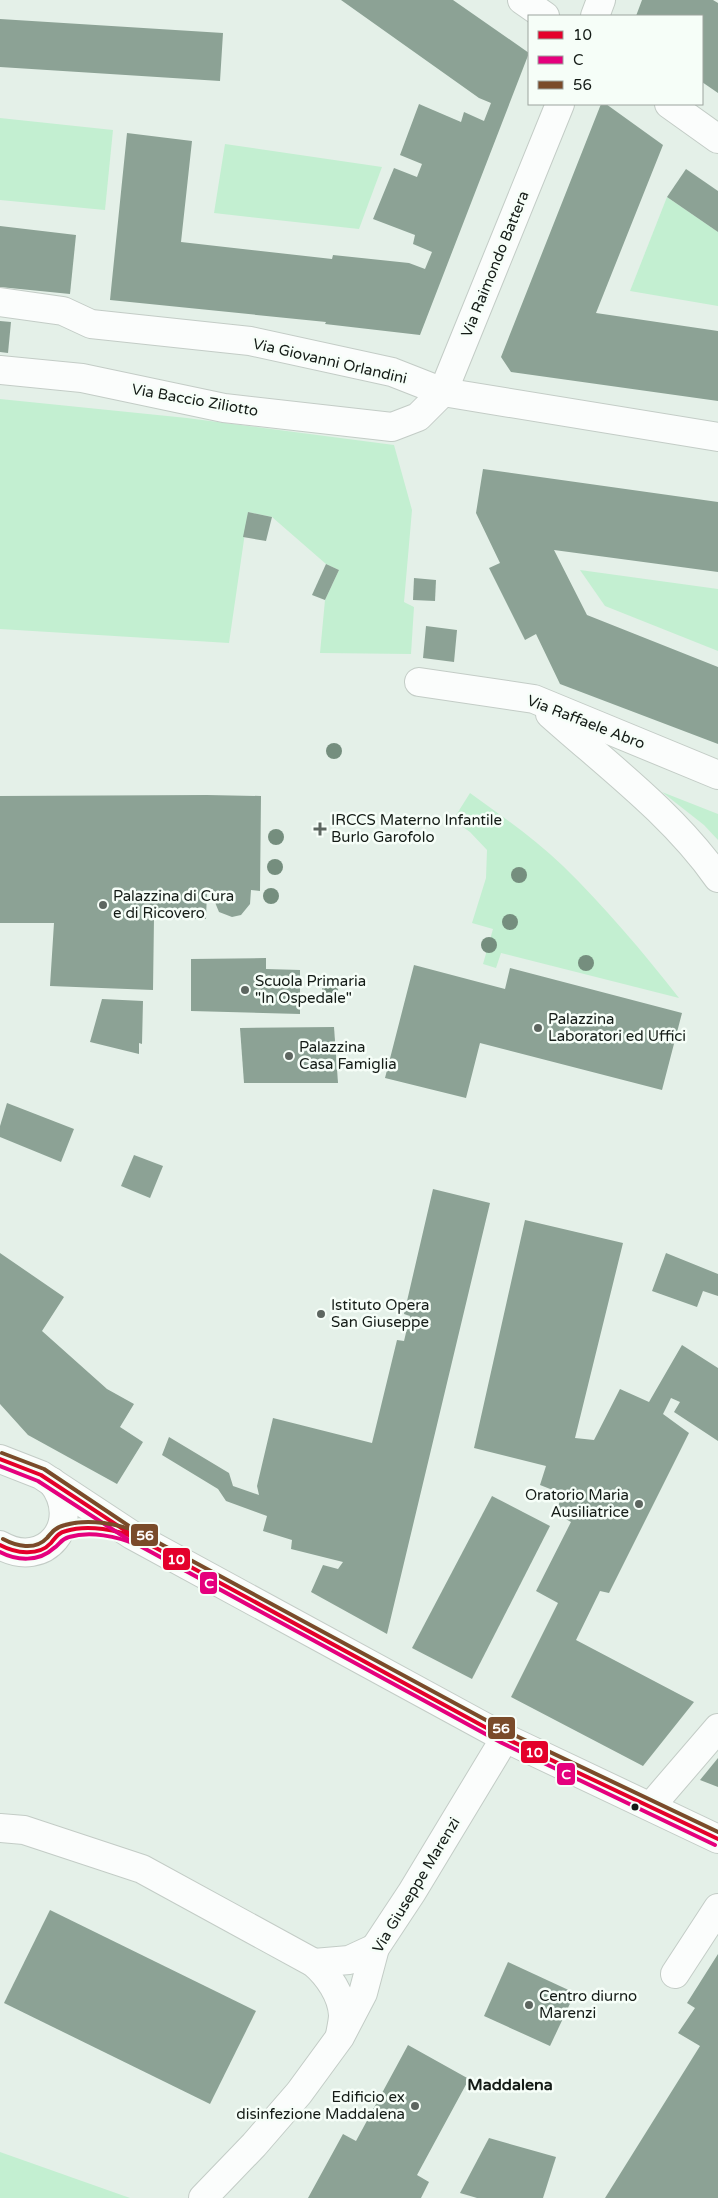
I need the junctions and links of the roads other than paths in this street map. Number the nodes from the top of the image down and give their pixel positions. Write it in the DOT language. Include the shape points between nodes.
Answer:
graph roads {
  1 [pos="522,0"];
  2 [pos="601,0"];
  3 [pos="544,15"];
  4 [pos="595,15"];
  5 [pos="560,105"];
  6 [pos="670,105"];
  7 [pos="718,138"];
  8 [pos="0,302"];
  9 [pos="0,370"];
  10 [pos="443,392"];
  11 [pos="418,417"];
  12 [pos="718,437"];
  13 [pos="419,682"];
  14 [pos="534,699"];
  15 [pos="718,775"];
  16 [pos="718,878"];
  17 [pos="0,1459"];
  18 [pos="40,1477"];
  19 [pos="0,1480"];
  20 [pos="59,1534"];
  21 [pos="132,1535"];
  22 [pos="0,1545"];
  23 [pos="718,1728"];
  24 [pos="505,1738"];
  25 [pos="650,1806"];
  26 [pos="0,1828"];
  27 [pos="718,1839"];
  28 [pos="718,1908"];
  29 [pos="375,1948"];
  30 [pos="314,1963"];
  31 [pos="675,1974"];
  32 [pos="340,2037"];
  33 [pos="203,2198"];
  1 -- 3 [label="street"];
  2 -- 4 [label="street"];
  5 -- 10 [label="street, Via Raimondo Battera"];
  6 -- 7 [label="street"];
  8 -- 10 [label="street, Via Giovanni Orlandini" via="63,311 91,324 250,341 392,372"];
  9 -- 11 [label="street, Via Baccio Ziliotto" via="82,378 224,408 392,427"];
  10 -- 11 [label="street, Via Raimondo Battera"];
  10 -- 12 [label="street, Via Giovanni Orlandini"];
  13 -- 14 [label="street, Via Raffaele Abro"];
  14 -- 15 [label="street, Via Raffaele Abro"];
  14 -- 16 [label="street" via="651,804 701,854"];
  17 -- 18 [label="street"];
  18 -- 19 [label="street" via="16,1472"];
  18 -- 20 [label="street" via="60,1493 64,1520"];
  18 -- 21 [label="street"];
  20 -- 21 [label="street" via="105,1529"];
  20 -- 22 [label="street" via="38,1551 10,1551"];
  21 -- 24 [label="street"];
  23 -- 25 [label="street"];
  24 -- 25 [label="street"];
  24 -- 29 [label="street, Via Giuseppe Marenzi"];
  25 -- 27 [label="street"];
  26 -- 30 [label="street" via="24,1830 142,1869"];
  28 -- 31 [label="street"];
  29 -- 30 [label="street" via="350,1960"];
  29 -- 32 [label="street, Via Giuseppe Marenzi" via="363,1994"];
  30 -- 32 [label="street" via="326,1974 336,1992 343,2014"];
  32 -- 33 [label="street, Via Giuseppe Marenzi" via="299,2093"];
}
